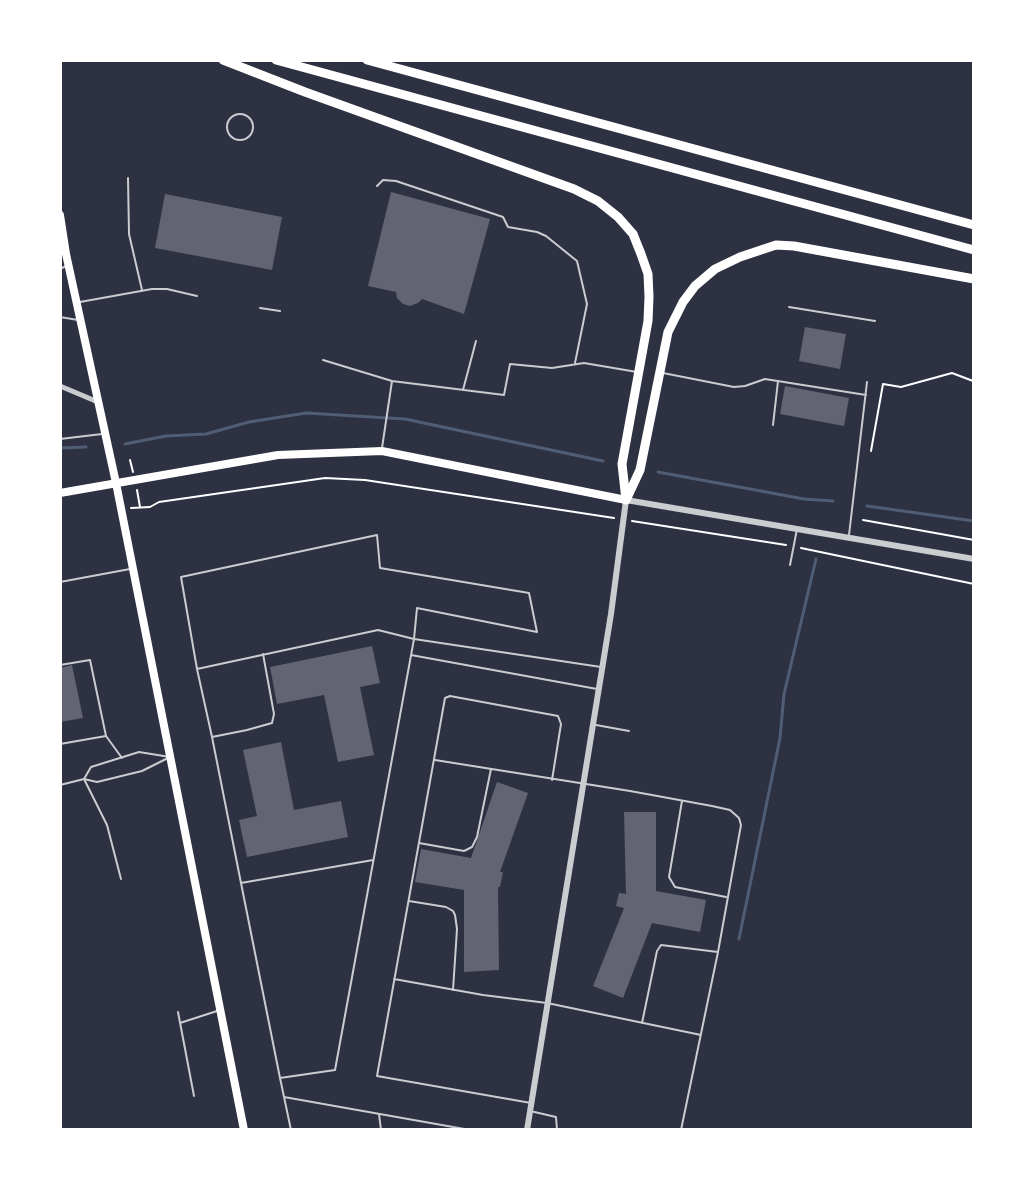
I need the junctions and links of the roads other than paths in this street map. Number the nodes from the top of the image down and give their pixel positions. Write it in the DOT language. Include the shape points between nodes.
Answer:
graph roads {
  1 [pos="224,60"];
  2 [pos="276,60"];
  3 [pos="367,60"];
  4 [pos="252,132"];
  5 [pos="128,178"];
  6 [pos="377,186"];
  7 [pos="60,215"];
  8 [pos="974,225"];
  9 [pos="974,250"];
  10 [pos="68,265"];
  11 [pos="60,269"];
  12 [pos="974,279"];
  13 [pos="142,290"];
  14 [pos="197,296"];
  15 [pos="77,302"];
  16 [pos="789,307"];
  17 [pos="260,308"];
  18 [pos="280,311"];
  19 [pos="60,317"];
  20 [pos="81,321"];
  21 [pos="875,321"];
  22 [pos="476,341"];
  23 [pos="323,360"];
  24 [pos="575,363"];
  25 [pos="638,372"];
  26 [pos="660,372"];
  27 [pos="392,381"];
  28 [pos="778,381"];
  29 [pos="867,382"];
  30 [pos="60,386"];
  31 [pos="463,390"];
  32 [pos="866,395"];
  33 [pos="98,402"];
  34 [pos="774,425"];
  35 [pos="105,434"];
  36 [pos="60,439"];
  37 [pos="382,451"];
  38 [pos="116,483"];
  39 [pos="60,494"];
  40 [pos="626,500"];
  41 [pos="797,529"];
  42 [pos="848,538"];
  43 [pos="974,559"];
  44 [pos="790,565"];
  45 [pos="133,569"];
  46 [pos="60,582"];
  47 [pos="414,639"];
  48 [pos="263,654"];
  49 [pos="411,655"];
  50 [pos="60,665"];
  51 [pos="602,667"];
  52 [pos="197,669"];
  53 [pos="599,689"];
  54 [pos="593,724"];
  55 [pos="629,731"];
  56 [pos="106,736"];
  57 [pos="212,737"];
  58 [pos="60,744"];
  59 [pos="170,757"];
  60 [pos="122,758"];
  61 [pos="434,760"];
  62 [pos="491,770"];
  63 [pos="84,779"];
  64 [pos="552,780"];
  65 [pos="583,784"];
  66 [pos="60,785"];
  67 [pos="682,801"];
  68 [pos="419,843"];
  69 [pos="373,860"];
  70 [pos="121,879"];
  71 [pos="241,883"];
  72 [pos="727,897"];
  73 [pos="407,901"];
  74 [pos="717,952"];
  75 [pos="394,979"];
  76 [pos="453,990"];
  77 [pos="547,1003"];
  78 [pos="220,1010"];
  79 [pos="178,1012"];
  80 [pos="180,1023"];
  81 [pos="642,1023"];
  82 [pos="701,1035"];
  83 [pos="280,1078"];
  84 [pos="194,1096"];
  85 [pos="284,1097"];
  86 [pos="531,1103"];
  87 [pos="530,1111"];
  88 [pos="379,1114"];
  89 [pos="244,1130"];
  90 [pos="291,1130"];
  91 [pos="381,1130"];
  92 [pos="470,1130"];
  93 [pos="527,1130"];
  94 [pos="557,1130"];
  95 [pos="681,1130"];
  1 -- 25 [label="highway" via="598,201 633,234 648,274 648,321"];
  2 -- 9 [label="highway"];
  3 -- 8 [label="highway"];
  4 -- 4 [label="lane" via="252,122 245,114 234,115 227,122 228,132 235,140 245,139"];
  5 -- 13 [label="lane" via="129,234"];
  6 -- 24 [label="lane" via="383,180 396,181 503,217 508,227 546,236 577,261 587,304"];
  7 -- 10 [label="main road"];
  10 -- 11 [label="lane"];
  10 -- 15 [label="main road"];
  12 -- 26 [label="highway" via="776,245 714,269 695,286 668,332"];
  13 -- 14 [label="lane" via="167,289"];
  13 -- 15 [label="lane"];
  15 -- 20 [label="main road"];
  16 -- 21 [label="lane"];
  17 -- 18 [label="lane"];
  19 -- 20 [label="lane"];
  20 -- 33 [label="main road"];
  22 -- 31 [label="lane"];
  23 -- 27 [label="lane"];
  24 -- 25 [label="lane"];
  24 -- 31 [label="lane" via="552,368 510,363 504,395"];
  25 -- 40 [label="highway" via="622,464"];
  26 -- 28 [label="lane" via="734,387 765,379"];
  26 -- 40 [label="highway" via="640,470"];
  27 -- 31 [label="lane"];
  27 -- 37 [label="lane"];
  28 -- 32 [label="lane"];
  28 -- 34 [label="lane"];
  29 -- 32 [label="lane"];
  30 -- 33 [label="street"];
  32 -- 42 [label="lane"];
  33 -- 35 [label="main road"];
  35 -- 36 [label="lane"];
  35 -- 38 [label="main road"];
  37 -- 38 [label="main road" via="278,455"];
  37 -- 40 [label="main road"];
  38 -- 39 [label="main road"];
  38 -- 45 [label="main road"];
  40 -- 41 [label="street"];
  40 -- 51 [label="street"];
  41 -- 42 [label="street"];
  41 -- 44 [label="lane"];
  42 -- 43 [label="street"];
  45 -- 46 [label="lane"];
  45 -- 59 [label="main road"];
  47 -- 48 [label="lane" via="378,630"];
  47 -- 49 [label="lane"];
  47 -- 51 [label="lane"];
  47 -- 52 [label="lane" via="417,608 537,632 529,593 380,568 377,535 181,577"];
  48 -- 52 [label="lane"];
  48 -- 57 [label="lane" via="274,714 272,723"];
  49 -- 53 [label="lane"];
  49 -- 69 [label="lane"];
  50 -- 56 [label="lane" via="90,660"];
  51 -- 53 [label="street"];
  52 -- 57 [label="lane"];
  53 -- 54 [label="street"];
  54 -- 55 [label="lane"];
  54 -- 65 [label="street"];
  56 -- 58 [label="lane"];
  56 -- 60 [label="lane"];
  57 -- 71 [label="lane"];
  59 -- 60 [label="lane" via="139,752"];
  59 -- 63 [label="lane" via="131,774 97,782"];
  59 -- 78 [label="main road"];
  60 -- 63 [label="lane" via="91,767"];
  61 -- 62 [label="lane"];
  61 -- 64 [label="lane" via="443,702 450,696 558,716 561,724"];
  61 -- 68 [label="lane"];
  62 -- 64 [label="lane"];
  62 -- 68 [label="lane" via="472,847 464,851"];
  63 -- 66 [label="lane"];
  63 -- 70 [label="lane" via="107,825"];
  64 -- 65 [label="lane"];
  65 -- 67 [label="lane"];
  65 -- 77 [label="street"];
  67 -- 72 [label="lane" via="730,810 739,818 741,825"];
  67 -- 72 [label="lane" via="669,877 675,887"];
  68 -- 73 [label="lane"];
  69 -- 71 [label="lane"];
  69 -- 83 [label="lane" via="335,1070"];
  71 -- 83 [label="lane"];
  72 -- 74 [label="lane"];
  73 -- 75 [label="lane"];
  73 -- 76 [label="lane" via="453,911 457,929"];
  74 -- 81 [label="lane" via="661,945"];
  74 -- 82 [label="lane"];
  75 -- 76 [label="lane"];
  75 -- 86 [label="lane" via="377,1076"];
  76 -- 77 [label="lane"];
  77 -- 81 [label="lane"];
  77 -- 86 [label="street"];
  78 -- 80 [label="lane"];
  78 -- 89 [label="main road"];
  79 -- 80 [label="lane"];
  80 -- 84 [label="lane"];
  81 -- 82 [label="lane"];
  82 -- 95 [label="lane"];
  83 -- 85 [label="lane"];
  85 -- 88 [label="lane"];
  85 -- 90 [label="lane"];
  86 -- 87 [label="street"];
  87 -- 93 [label="street"];
  87 -- 94 [label="lane" via="556,1117"];
  88 -- 91 [label="lane"];
  88 -- 92 [label="lane"];
}
